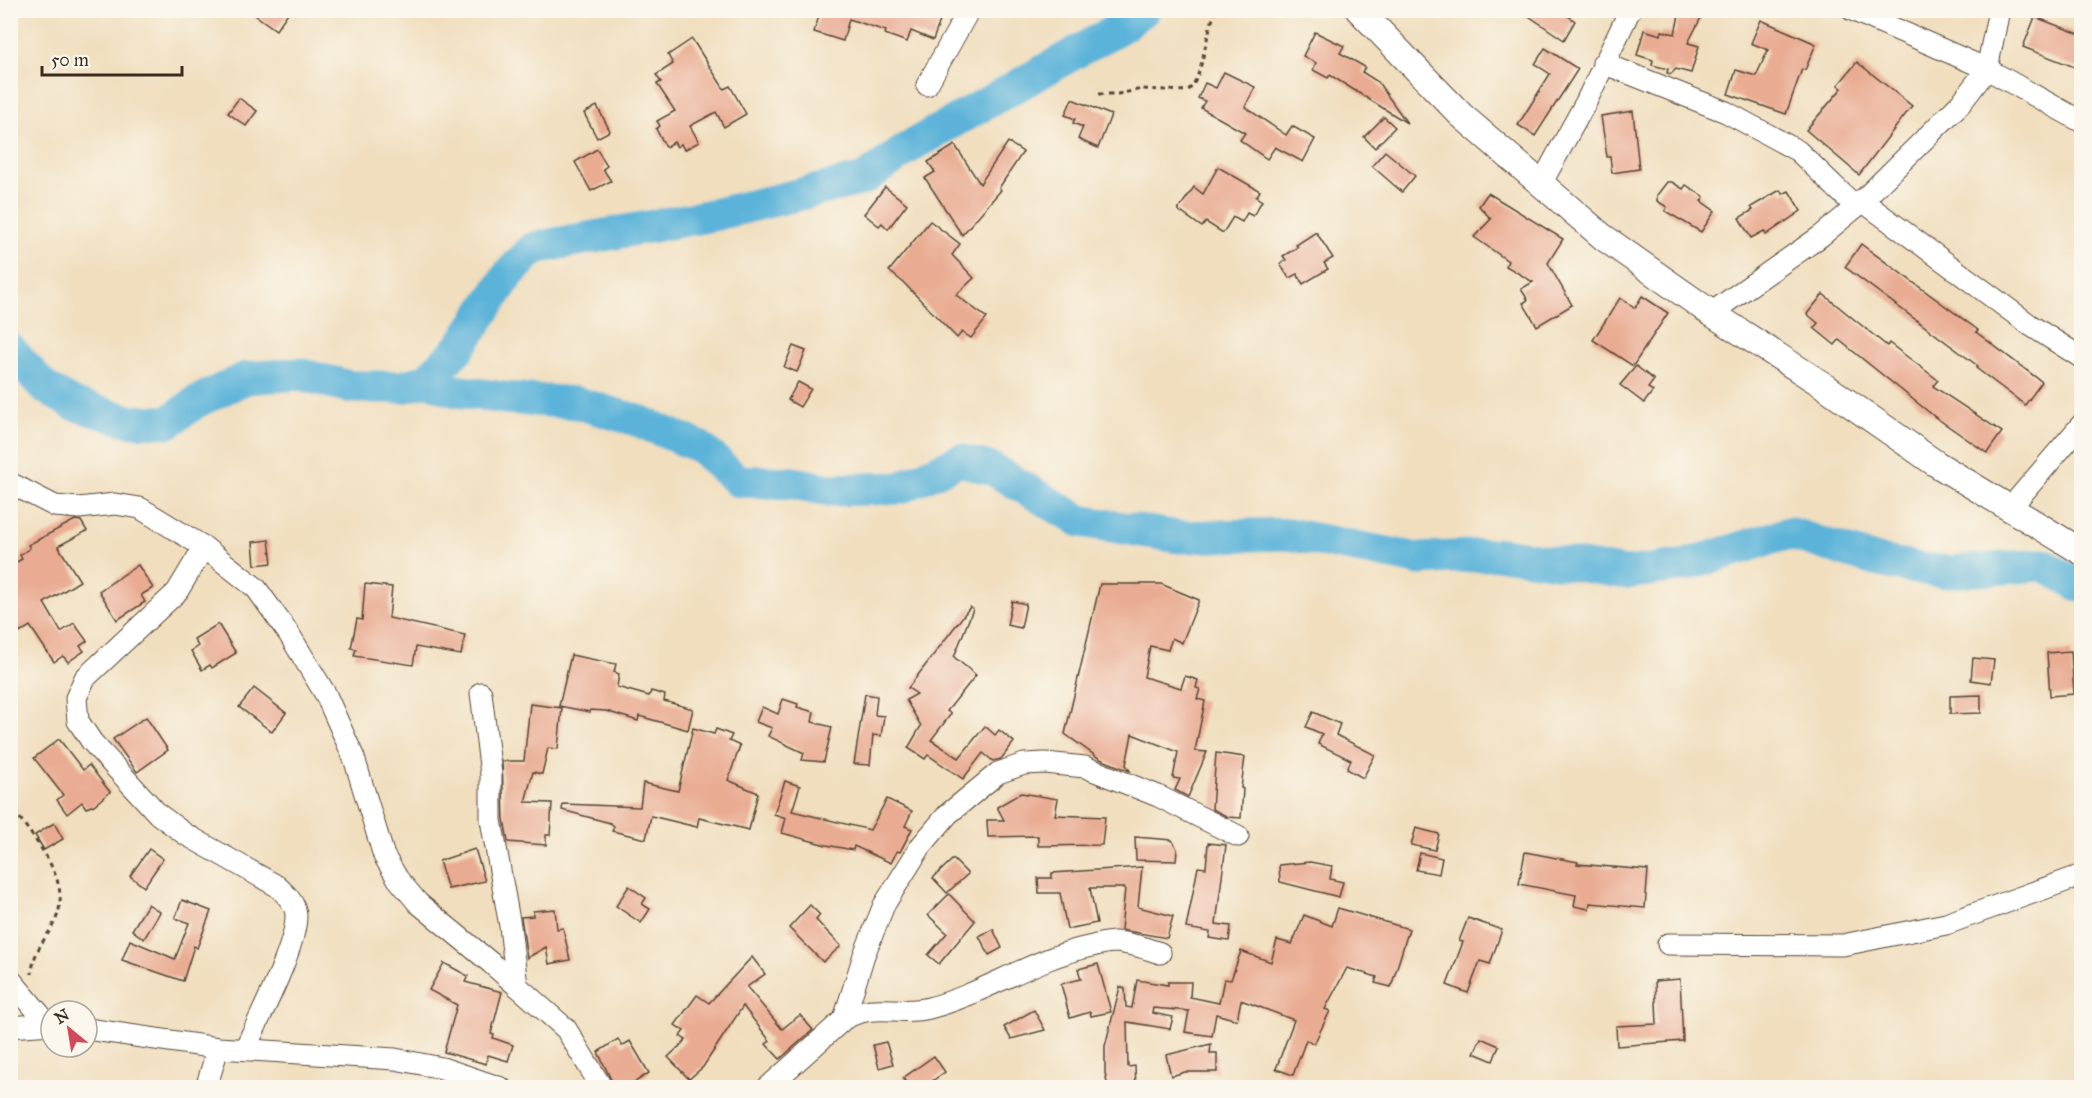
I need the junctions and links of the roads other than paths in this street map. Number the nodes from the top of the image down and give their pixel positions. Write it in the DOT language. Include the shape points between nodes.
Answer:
graph roads {
  1 [pos="969,10"];
  2 [pos="1359,10"];
  3 [pos="1630,10"];
  4 [pos="1852,10"];
  5 [pos="1999,10"];
  6 [pos="1603,63"];
  7 [pos="1988,69"];
  8 [pos="927,85"];
  9 [pos="2082,122"];
  10 [pos="1541,184"];
  11 [pos="1859,204"];
  12 [pos="1711,313"];
  13 [pos="2082,358"];
  14 [pos="2082,424"];
  15 [pos="10,483"];
  16 [pos="2010,508"];
  17 [pos="204,547"];
  18 [pos="2082,552"];
  19 [pos="481,693"];
  20 [pos="1238,836"];
  21 [pos="2082,874"];
  22 [pos="1668,944"];
  23 [pos="1160,953"];
  24 [pos="10,979"];
  25 [pos="517,986"];
  26 [pos="39,1013"];
  27 [pos="844,1019"];
  28 [pos="39,1025"];
  29 [pos="10,1027"];
  30 [pos="99,1031"];
  31 [pos="218,1048"];
  32 [pos="245,1049"];
  33 [pos="206,1088"];
  34 [pos="501,1088"];
  35 [pos="602,1088"];
  36 [pos="767,1088"];
  1 -- 8 [label="street"];
  2 -- 10 [label="street" via="1461,115"];
  3 -- 6 [label="street"];
  4 -- 7 [label="street"];
  5 -- 7 [label="street"];
  6 -- 10 [label="street"];
  6 -- 11 [label="street" via="1726,112 1798,151"];
  7 -- 9 [label="street"];
  7 -- 11 [label="street" via="1961,103"];
  10 -- 12 [label="street" via="1603,237"];
  11 -- 12 [label="street" via="1821,236"];
  11 -- 13 [label="street"];
  12 -- 16 [label="street" via="1833,391 1935,463"];
  14 -- 16 [label="street"];
  15 -- 17 [label="street" via="55,506 115,504 141,508"];
  16 -- 18 [label="street"];
  17 -- 25 [label="street" via="256,588 326,695 354,758 384,856 398,879 418,903"];
  17 -- 32 [label="street" via="177,592 85,678 76,698 78,721 92,742 158,814 290,897 297,914 293,941"];
  19 -- 25 [label="street" via="491,774 490,820"];
  20 -- 27 [label="street" via="1158,796 1084,767 1034,763 998,773 948,814 902,875 884,905"];
  21 -- 22 [label="street" via="1946,924 1843,945"];
  23 -- 27 [label="street" via="1112,942 1025,967 951,1002 910,1011 859,1010"];
  24 -- 26 [label="street"];
  25 -- 35 [label="street" via="566,1029"];
  27 -- 36 [label="street"];
  28 -- 29 [label="street"];
  30 -- 31 [label="street"];
  31 -- 32 [label="street"];
  31 -- 33 [label="street"];
  32 -- 34 [label="street" via="395,1059 442,1068"];
}
